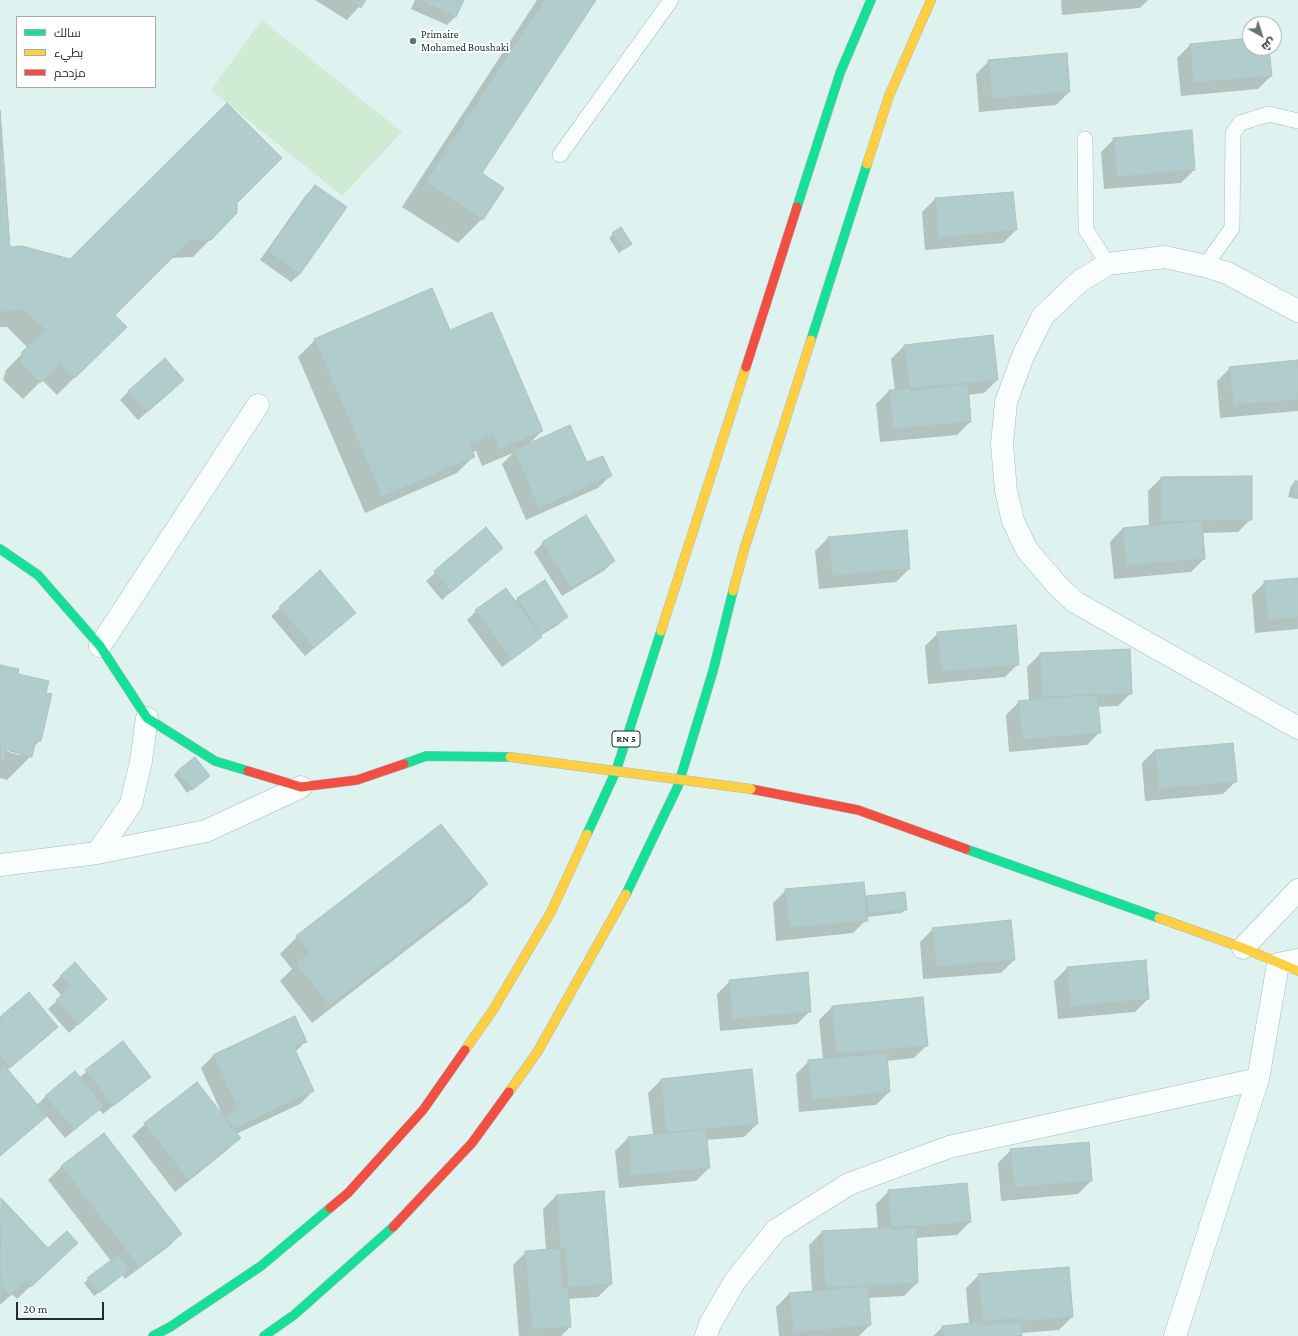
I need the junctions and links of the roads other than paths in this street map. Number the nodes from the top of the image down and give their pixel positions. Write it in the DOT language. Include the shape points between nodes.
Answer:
graph roads {
  1 [pos="671,0"];
  2 [pos="870,0"];
  3 [pos="930,0"];
  4 [pos="1298,121"];
  5 [pos="1085,139"];
  6 [pos="560,155"];
  7 [pos="1108,264"];
  8 [pos="1206,266"];
  9 [pos="1298,311"];
  10 [pos="258,405"];
  11 [pos="0,549"];
  12 [pos="100,646"];
  13 [pos="147,718"];
  14 [pos="1298,728"];
  15 [pos="301,788"];
  16 [pos="97,853"];
  17 [pos="0,865"];
  18 [pos="1298,890"];
  19 [pos="1243,948"];
  20 [pos="1291,965"];
  21 [pos="1258,1079"];
  22 [pos="153,1336"];
  23 [pos="264,1336"];
  24 [pos="706,1336"];
  25 [pos="1175,1336"];
  1 -- 6 [label="lane"];
  2 -- 22 [label="main road, RN 5" via="840,73 616,771 551,912 493,1010 423,1110 348,1192 261,1266"];
  3 -- 23 [label="main road" via="889,96 744,550 678,786 629,890 538,1050 472,1144 394,1226 294,1316"];
  4 -- 8 [label="lane" via="1269,114 1240,123 1233,133 1232,228"];
  5 -- 7 [label="lane" via="1086,230"];
  7 -- 8 [label="street" via="1165,257"];
  7 -- 14 [label="street" via="1080,281 1043,316 1023,356 1006,402 1002,444 1006,491 1013,521 1027,550 1075,602"];
  8 -- 9 [label="street" via="1227,273"];
  10 -- 12 [label="street"];
  11 -- 12 [label="main road" via="38,575"];
  12 -- 13 [label="main road"];
  13 -- 15 [label="main road" via="215,761"];
  13 -- 16 [label="street" via="131,804"];
  15 -- 16 [label="street" via="206,830"];
  15 -- 19 [label="main road, bridge" via="357,780 426,756 510,757 751,789 858,810"];
  16 -- 17 [label="street"];
  18 -- 19 [label="street"];
  19 -- 20 [label="main road"];
  20 -- 21 [label="street"];
  21 -- 24 [label="street" via="949,1147 849,1184 776,1230 735,1281 710,1324"];
  21 -- 25 [label="street"];
}
